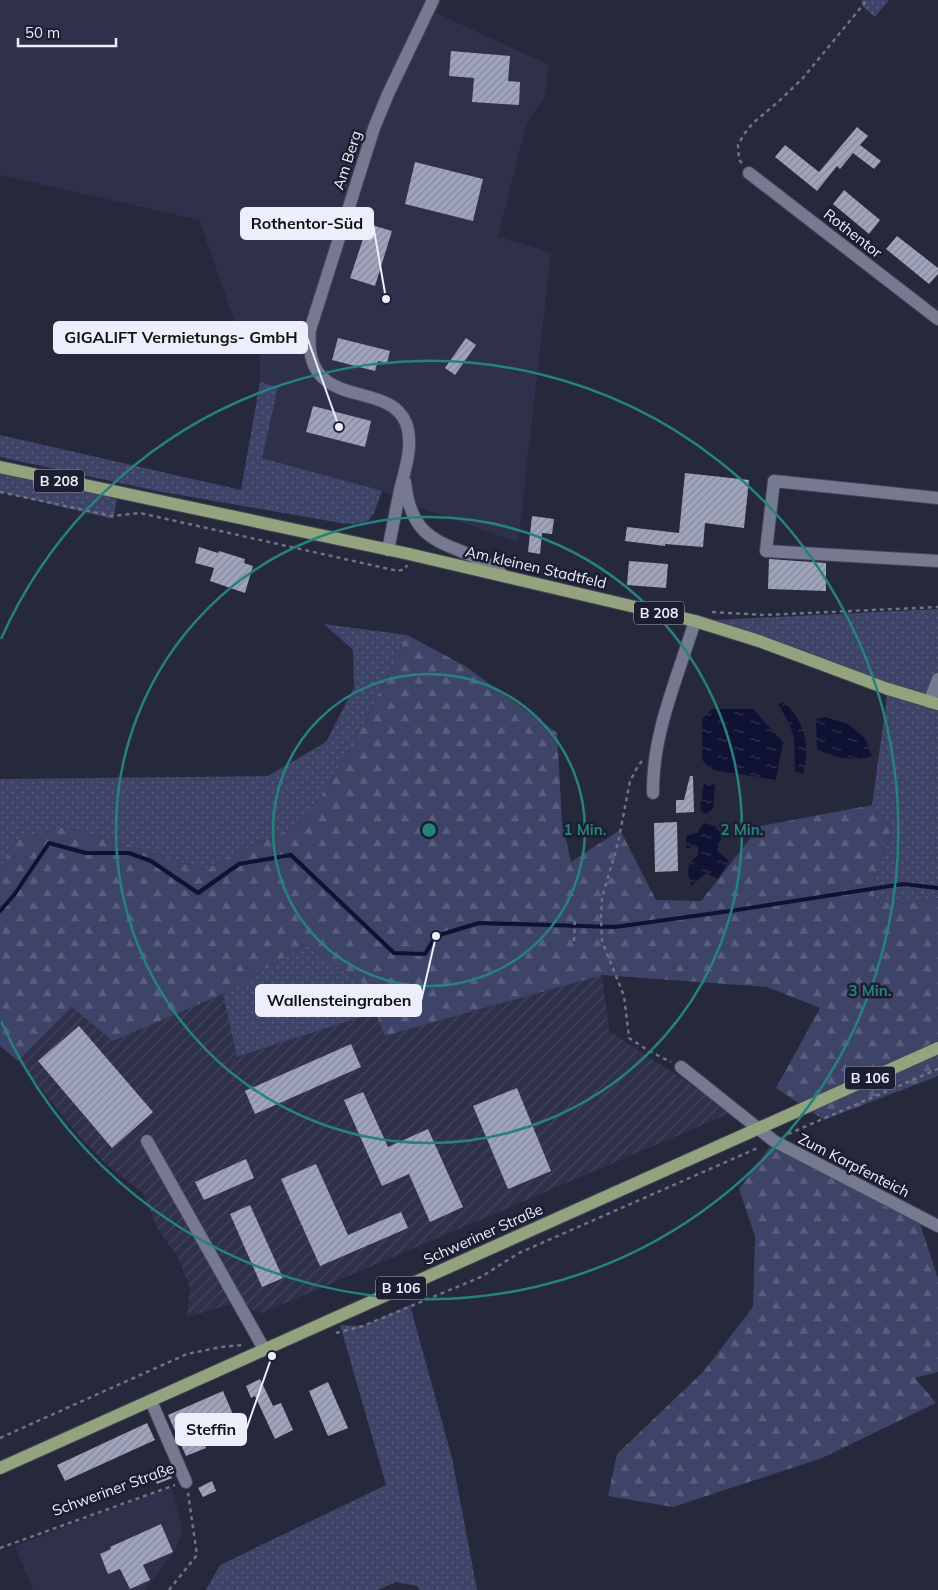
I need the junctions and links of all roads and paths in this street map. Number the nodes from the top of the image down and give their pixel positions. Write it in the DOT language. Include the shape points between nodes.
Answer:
graph roads {
  1 [pos="433,0"];
  2 [pos="867,0"];
  3 [pos="749,173"];
  4 [pos="938,319"];
  5 [pos="0,468"];
  6 [pos="404,472"];
  7 [pos="938,498"];
  8 [pos="388,550"];
  9 [pos="938,561"];
  10 [pos="504,576"];
  11 [pos="695,621"];
  12 [pos="938,679"];
  13 [pos="933,703"];
  14 [pos="657,748"];
  15 [pos="654,793"];
  16 [pos="575,918"];
  17 [pos="574,941"];
  18 [pos="938,1048"];
  19 [pos="681,1068"];
  20 [pos="758,1128"];
  21 [pos="148,1141"];
  22 [pos="938,1226"];
  23 [pos="264,1349"];
  24 [pos="151,1401"];
  25 [pos="0,1468"];
  26 [pos="186,1482"];
  27 [pos="0,1548"];
  28 [pos="169,1590"];
  1 -- 6 [label="street, Am Berg" via="374,128 313,321 309,344 311,357 323,378 344,390 387,403 401,415 409,440"];
  2 -- 3 [label="path" via="804,78 744,134 738,145 739,160"];
  3 -- 4 [label="street, Rothentor"];
  5 -- 8 [label="main road, Am kleinen Stadtfeld / B 208"];
  6 -- 8 [label="street, Am Berg"];
  6 -- 10 [label="street" via="408,504 420,528 444,545 479,558"];
  7 -- 9 [label="street" via="774,482 766,551"];
  8 -- 10 [label="main road, Am kleinen Stadtfeld / B 208"];
  10 -- 11 [label="main road, Am kleinen Stadtfeld / B 208"];
  11 -- 13 [label="main road, Am kleinen Stadtfeld / B 208"];
  11 -- 14 [label="street"];
  12 -- 13 [label="street"];
  14 -- 15 [label="street"];
  14 -- 19 [label="path" via="638,766 630,782 602,898 602,941 624,996 629,1038"];
  16 -- 17 [label="path"];
  18 -- 20 [label="main road, Schweriner Straße / B 106"];
  19 -- 20 [label="street, Zum Karpfenteich"];
  20 -- 22 [label="street, Zum Karpfenteich" via="774,1141"];
  20 -- 23 [label="main road, Schweriner Straße / B 106"];
  21 -- 23 [label="street"];
  23 -- 24 [label="main road, Schweriner Straße / B 106"];
  24 -- 25 [label="main road, Schweriner Straße / B 106"];
  24 -- 26 [label="street, Schweriner Straße"];
  26 -- 27 [label="path, Schweriner Straße"];
  26 -- 28 [label="path" via="197,1555"];
}
